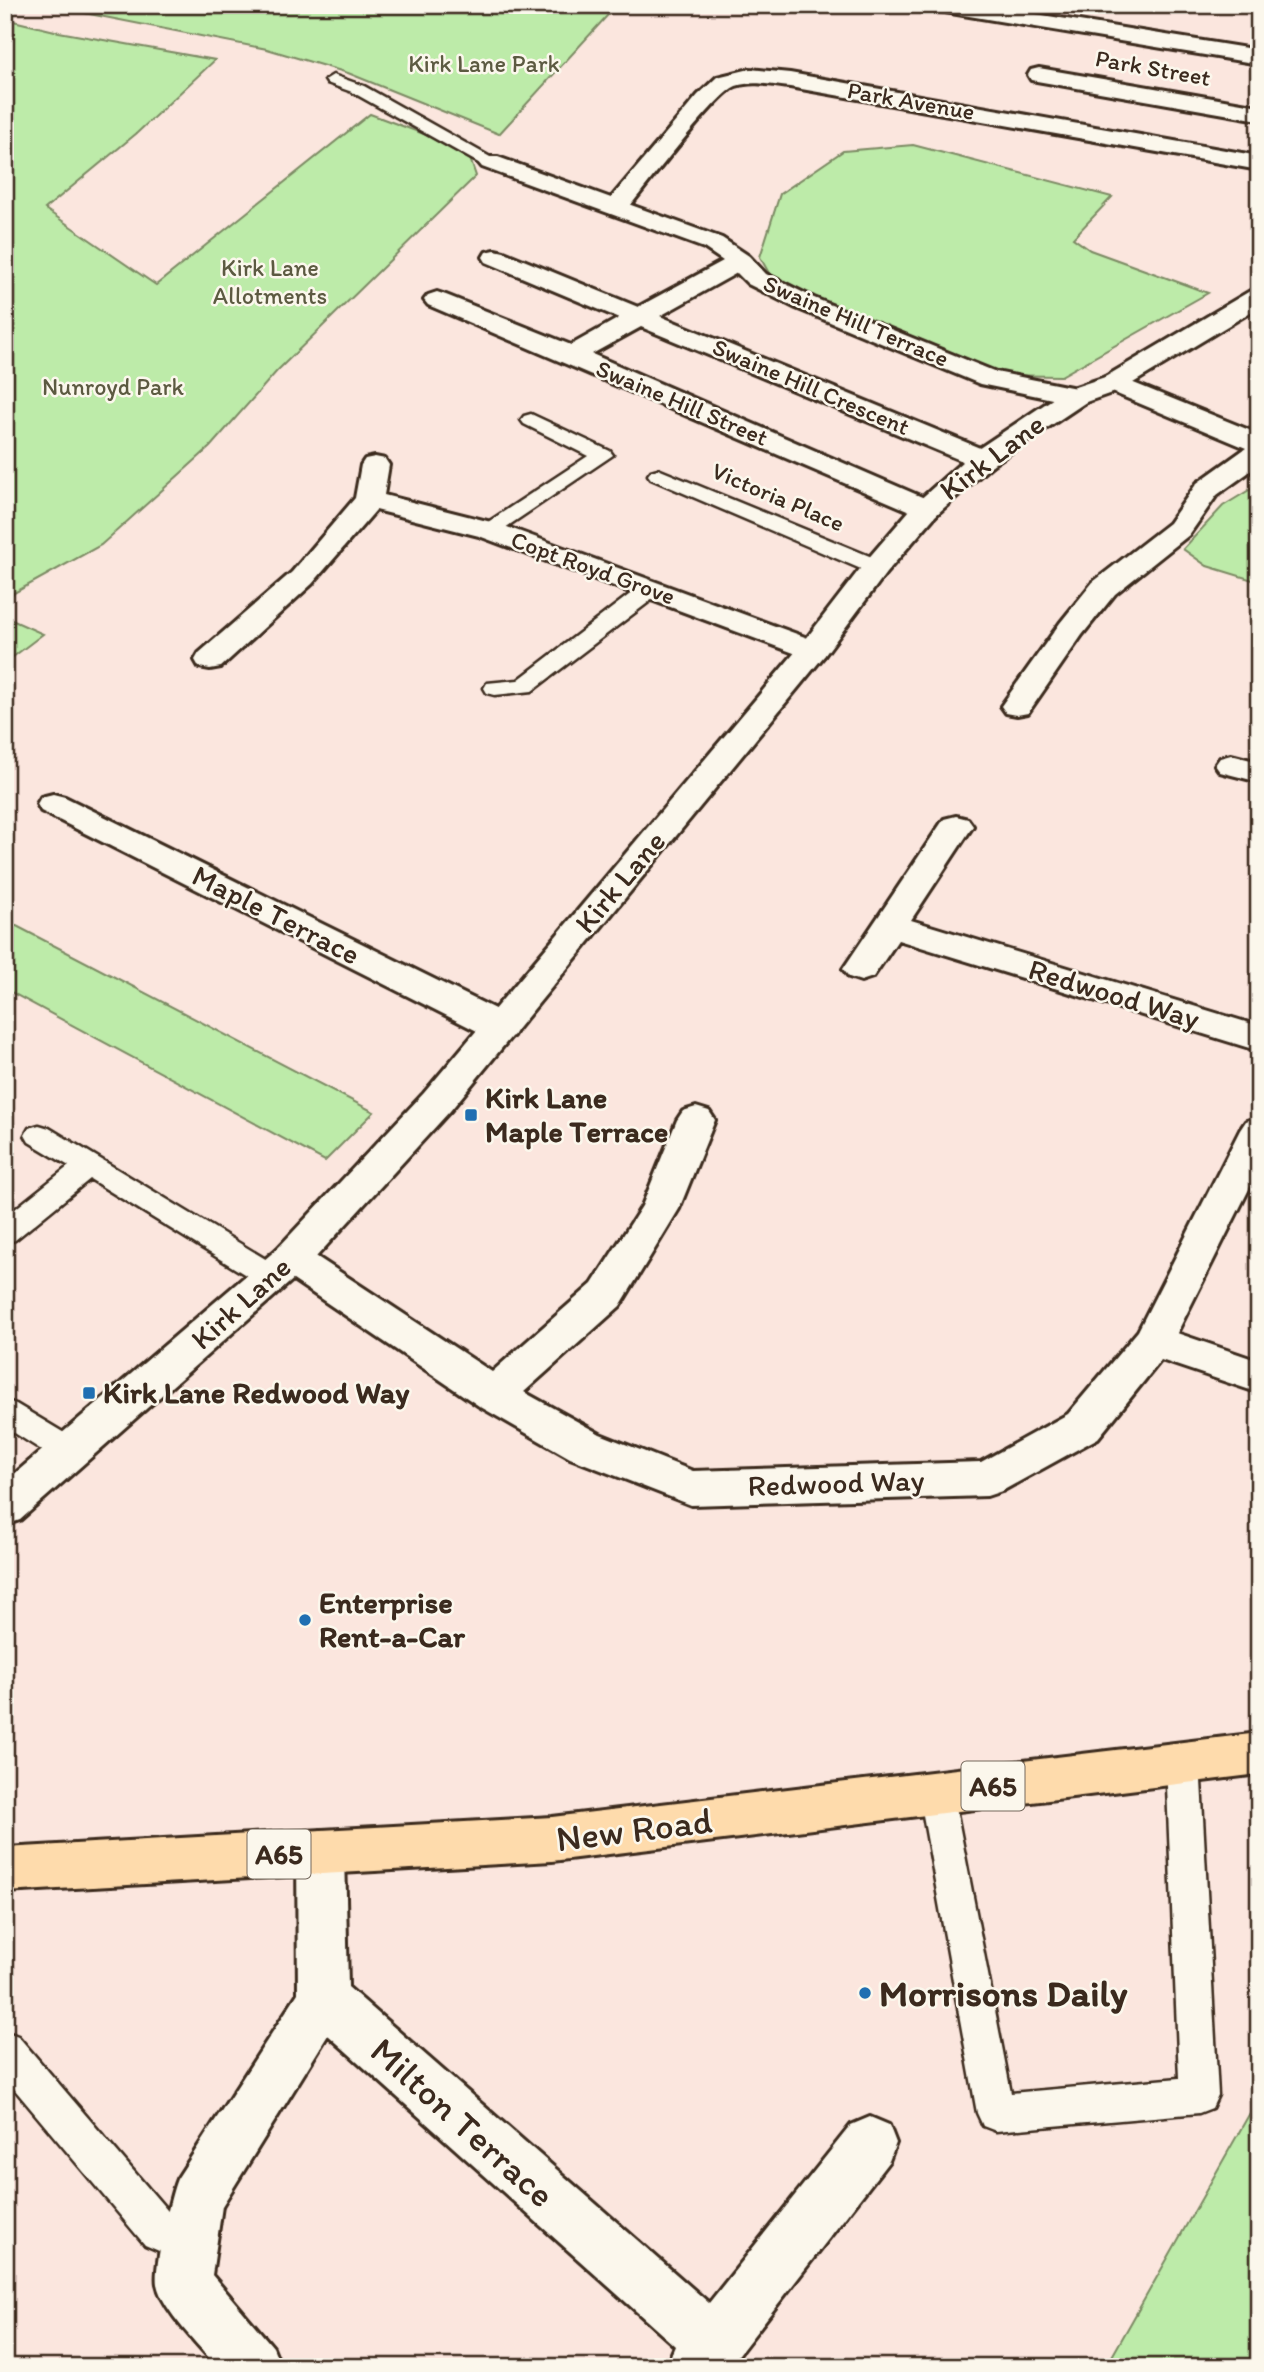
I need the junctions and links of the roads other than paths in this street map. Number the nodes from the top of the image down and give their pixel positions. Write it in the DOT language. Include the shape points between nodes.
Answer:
graph roads {
  1 [pos="940,5"];
  2 [pos="982,8"];
  3 [pos="1259,57"];
  4 [pos="1039,75"];
  5 [pos="333,80"];
  6 [pos="1259,113"];
  7 [pos="490,162"];
  8 [pos="1259,163"];
  9 [pos="616,207"];
  10 [pos="495,257"];
  11 [pos="740,261"];
  12 [pos="1259,296"];
  13 [pos="437,300"];
  14 [pos="640,315"];
  15 [pos="572,355"];
  16 [pos="1114,383"];
  17 [pos="1076,396"];
  18 [pos="531,420"];
  19 [pos="1259,444"];
  20 [pos="1259,452"];
  21 [pos="982,458"];
  22 [pos="375,465"];
  23 [pos="659,475"];
  24 [pos="369,500"];
  25 [pos="926,509"];
  26 [pos="489,530"];
  27 [pos="876,567"];
  28 [pos="650,590"];
  29 [pos="813,650"];
  30 [pos="210,660"];
  31 [pos="495,688"];
  32 [pos="1017,706"];
  33 [pos="53,804"];
  34 [pos="956,826"];
  35 [pos="889,925"];
  36 [pos="861,969"];
  37 [pos="500,1027"];
  38 [pos="1259,1039"];
  39 [pos="696,1120"];
  40 [pos="1259,1130"];
  41 [pos="38,1135"];
  42 [pos="89,1165"];
  43 [pos="5,1233"];
  44 [pos="282,1268"];
  45 [pos="1153,1341"];
  46 [pos="1259,1377"];
  47 [pos="494,1395"];
  48 [pos="5,1412"];
  49 [pos="70,1452"];
  50 [pos="5,1508"];
  51 [pos="1259,1753"];
  52 [pos="1183,1762"];
  53 [pos="936,1793"];
  54 [pos="321,1852"];
  55 [pos="5,1870"];
  56 [pos="323,1998"];
  57 [pos="5,2049"];
  58 [pos="870,2143"];
  59 [pos="159,2231"];
  60 [pos="703,2355"];
  61 [pos="253,2367"];
  1 -- 2 [label="street"];
  2 -- 3 [label="street"];
  4 -- 6 [label="street, Park Street"];
  5 -- 7 [label="lane" via="359,89"];
  7 -- 9 [label="street, Swaine Hill Terrace"];
  8 -- 9 [label="street, Park Avenue" via="750,76 725,82 706,100"];
  9 -- 11 [label="street, Swaine Hill Terrace" via="713,243"];
  10 -- 14 [label="street, Swaine Hill Crescent"];
  11 -- 14 [label="street"];
  11 -- 17 [label="street, Swaine Hill Terrace" via="757,279 805,303 989,378"];
  12 -- 16 [label="street, Kirk Lane"];
  13 -- 15 [label="street, Swaine Hill Street"];
  14 -- 15 [label="street"];
  14 -- 21 [label="street, Swaine Hill Crescent"];
  15 -- 25 [label="street, Swaine Hill Street"];
  16 -- 17 [label="street, Kirk Lane"];
  16 -- 19 [label="street"];
  17 -- 21 [label="street, Kirk Lane"];
  18 -- 26 [label="lane" via="603,455"];
  20 -- 32 [label="street" via="1207,489 1179,529 1104,588"];
  21 -- 25 [label="street, Kirk Lane"];
  22 -- 24 [label="street"];
  23 -- 27 [label="lane, Victoria Place"];
  24 -- 26 [label="street, Copt Royd Grove"];
  24 -- 30 [label="street" via="302,578"];
  25 -- 27 [label="street, Kirk Lane"];
  26 -- 28 [label="street, Copt Royd Grove"];
  27 -- 29 [label="street, Kirk Lane"];
  28 -- 29 [label="street, Copt Royd Grove"];
  28 -- 31 [label="lane" via="524,686"];
  29 -- 37 [label="street, Kirk Lane"];
  33 -- 37 [label="street, Maple Terrace"];
  34 -- 35 [label="street"];
  35 -- 36 [label="street"];
  35 -- 38 [label="street, Redwood Way"];
  37 -- 44 [label="street, Kirk Lane" via="437,1102"];
  39 -- 47 [label="street" via="660,1209 606,1295"];
  40 -- 45 [label="street, Redwood Way"];
  41 -- 42 [label="lane"];
  42 -- 43 [label="lane"];
  42 -- 44 [label="lane"];
  44 -- 47 [label="street, Redwood Way"];
  44 -- 49 [label="street, Kirk Lane"];
  45 -- 46 [label="street"];
  45 -- 47 [label="street, Redwood Way" via="1083,1426 987,1479 691,1488 585,1447"];
  48 -- 49 [label="lane"];
  49 -- 50 [label="street, Kirk Lane"];
  51 -- 52 [label="main road, New Road / A65"];
  52 -- 53 [label="main road, New Road / A65"];
  52 -- 53 [label="lane" via="1199,2095 996,2113"];
  53 -- 54 [label="main road, New Road / A65" via="552,1839"];
  54 -- 55 [label="main road, New Road / A65"];
  54 -- 56 [label="street"];
  56 -- 60 [label="street, Milton Terrace"];
  56 -- 61 [label="street" via="196,2198 184,2283"];
  57 -- 59 [label="lane"];
  58 -- 60 [label="street"];
}
